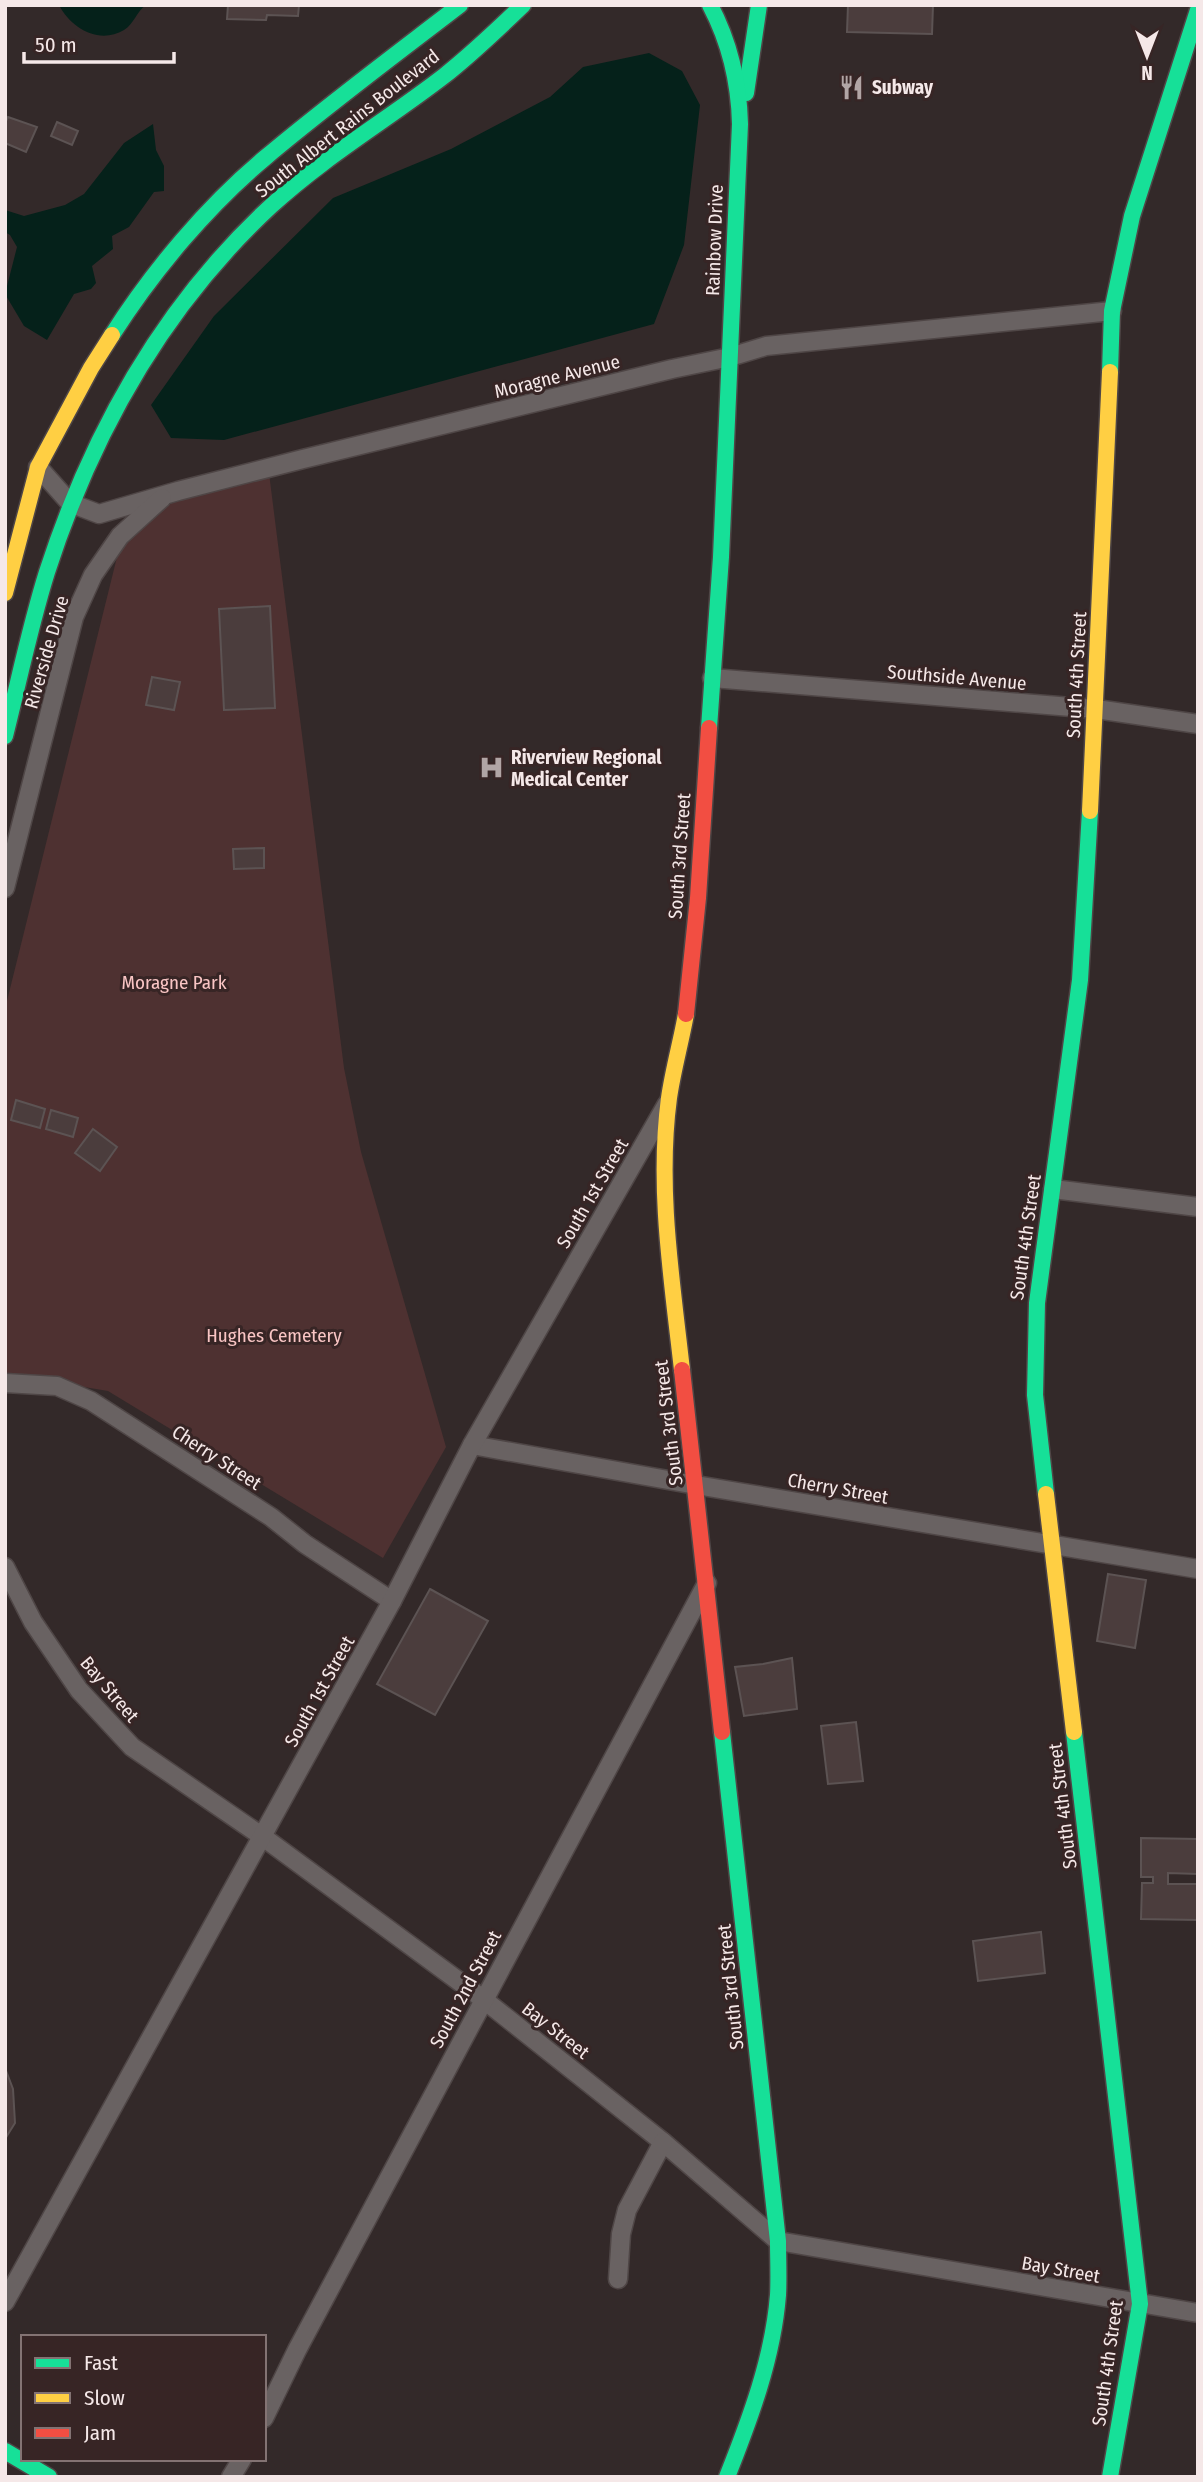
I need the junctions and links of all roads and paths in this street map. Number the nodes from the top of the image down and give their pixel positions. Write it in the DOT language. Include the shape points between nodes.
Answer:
graph roads {
  1 [pos="460,5"];
  2 [pos="523,5"];
  3 [pos="710,5"];
  4 [pos="759,5"];
  5 [pos="1198,10"];
  6 [pos="740,124"];
  7 [pos="1112,310"];
  8 [pos="730,357"];
  9 [pos="38,467"];
  10 [pos="166,495"];
  11 [pos="70,503"];
  12 [pos="5,593"];
  13 [pos="712,678"];
  14 [pos="1096,709"];
  15 [pos="1198,724"];
  16 [pos="5,736"];
  17 [pos="5,888"];
  18 [pos="669,1099"];
  19 [pos="1053,1189"];
  20 [pos="1198,1207"];
  21 [pos="5,1383"];
  22 [pos="472,1445"];
  23 [pos="696,1485"];
  24 [pos="1053,1546"];
  25 [pos="5,1567"];
  26 [pos="1198,1569"];
  27 [pos="707,1582"];
  28 [pos="392,1601"];
  29 [pos="262,1837"];
  30 [pos="483,1999"];
  31 [pos="663,2142"];
  32 [pos="778,2241"];
  33 [pos="618,2279"];
  34 [pos="5,2302"];
  35 [pos="1140,2304"];
  36 [pos="1198,2313"];
  37 [pos="266,2414"];
  38 [pos="5,2451"];
  39 [pos="21,2460"];
  40 [pos="22,2461"];
  41 [pos="241,2461"];
  42 [pos="49,2477"];
  43 [pos="231,2477"];
  44 [pos="727,2477"];
  45 [pos="1110,2477"];
  1 -- 9 [label="main road, South Albert Rains Boulevard" via="264,158 184,239 112,334"];
  2 -- 11 [label="main road, South Albert Rains Boulevard" via="468,56 319,166 214,261 138,364"];
  3 -- 6 [label="main road, Rainbow Drive" via="733,58"];
  4 -- 6 [label="main road, Rainbow Drive"];
  5 -- 7 [label="main road, South 4th Street" via="1132,216"];
  6 -- 8 [label="main road, Rainbow Drive"];
  7 -- 8 [label="street, Moragne Avenue" via="766,346"];
  7 -- 14 [label="main road, South 4th Street"];
  8 -- 10 [label="street, Moragne Avenue"];
  8 -- 13 [label="main road, South 3rd Street"];
  9 -- 11 [label="street"];
  9 -- 12 [label="main road, South Albert Rains Boulevard"];
  10 -- 11 [label="street, Moragne Avenue" via="100,514"];
  10 -- 17 [label="street, Riverside Drive" via="120,536 93,575 74,617"];
  11 -- 16 [label="main road, South Albert Rains Boulevard" via="46,573"];
  13 -- 14 [label="street, Southside Avenue"];
  13 -- 18 [label="main road, South 3rd Street" via="688,1005"];
  14 -- 15 [label="street, Southside Avenue"];
  14 -- 19 [label="main road, South 4th Street" via="1080,980"];
  18 -- 22 [label="street, South 1st Street"];
  18 -- 23 [label="main road, South 3rd Street" via="667,1231"];
  19 -- 20 [label="street"];
  19 -- 24 [label="main road, South 4th Street" via="1037,1303 1035,1395"];
  21 -- 28 [label="street, Cherry Street" via="57,1386 91,1401"];
  22 -- 23 [label="street, Cherry Street"];
  22 -- 28 [label="street, South 1st Street"];
  23 -- 24 [label="street, Cherry Street"];
  23 -- 27 [label="main road, South 3rd Street"];
  24 -- 26 [label="street, Cherry Street"];
  24 -- 35 [label="main road, South 4th Street"];
  25 -- 29 [label="street, Bay Street" via="33,1622 79,1690 132,1747"];
  27 -- 30 [label="street, South 2nd Street"];
  27 -- 32 [label="main road, South 3rd Street"];
  28 -- 29 [label="street, South 1st Street"];
  29 -- 30 [label="street, Bay Street"];
  29 -- 34 [label="street, South 1st Street"];
  30 -- 31 [label="street, Bay Street"];
  30 -- 37 [label="street, South 2nd Street"];
  31 -- 32 [label="street, Bay Street"];
  31 -- 33 [label="street" via="627,2210"];
  32 -- 35 [label="street, Bay Street"];
  32 -- 44 [label="main road, South 3rd Street" via="778,2296 771,2337"];
  35 -- 36 [label="street, Bay Street"];
  35 -- 45 [label="main road, South 4th Street"];
  38 -- 39 [label="main road"];
  40 -- 42 [label="main road"];
  41 -- 43 [label="street"];
}
